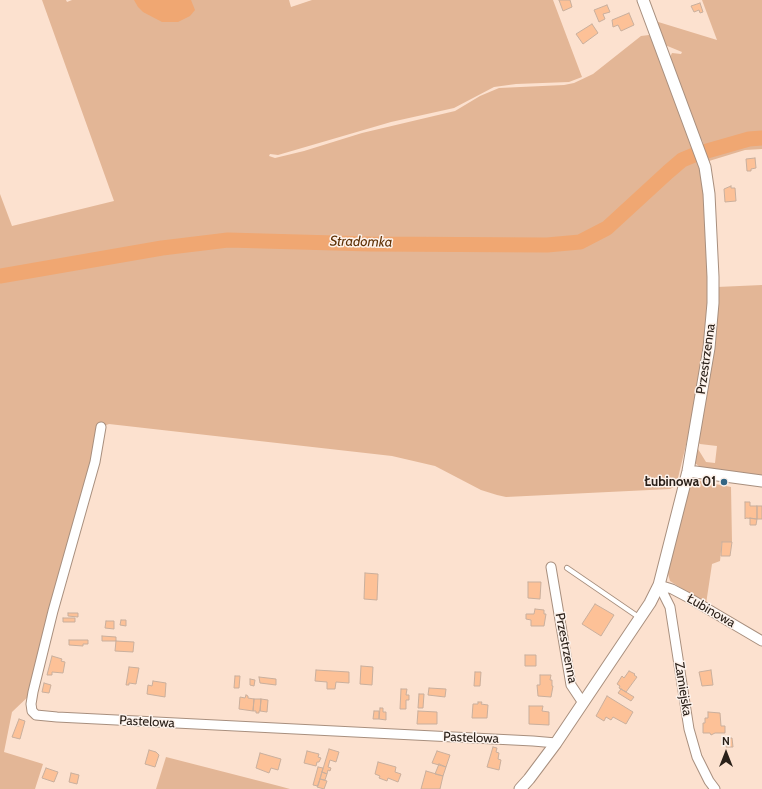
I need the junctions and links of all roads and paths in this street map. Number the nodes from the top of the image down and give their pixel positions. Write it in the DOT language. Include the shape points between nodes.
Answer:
graph roads {
  1 [pos="642,0"];
  2 [pos="101,427"];
  3 [pos="688,471"];
  4 [pos="762,481"];
  5 [pos="551,567"];
  6 [pos="567,568"];
  7 [pos="659,585"];
  8 [pos="640,618"];
  9 [pos="762,641"];
  10 [pos="583,703"];
  11 [pos="556,743"];
  12 [pos="520,789"];
  13 [pos="716,789"];
  1 -- 3 [label="street, Przestrzenna" via="705,167 709,194 713,303 709,348"];
  2 -- 11 [label="street, Pastelowa" via="95,462 33,692 31,704 36,715"];
  3 -- 4 [label="street"];
  3 -- 7 [label="street, Przestrzenna"];
  5 -- 10 [label="street, Przestrzenna" via="571,686"];
  6 -- 8 [label="lane"];
  7 -- 8 [label="street, Przestrzenna"];
  7 -- 9 [label="street, Łubinowa" via="689,598"];
  7 -- 13 [label="street, Zamiejska" via="670,607 689,728 697,757"];
  8 -- 10 [label="street, Przestrzenna"];
  10 -- 11 [label="street, Przestrzenna"];
  11 -- 12 [label="street, Przestrzenna"];
}
